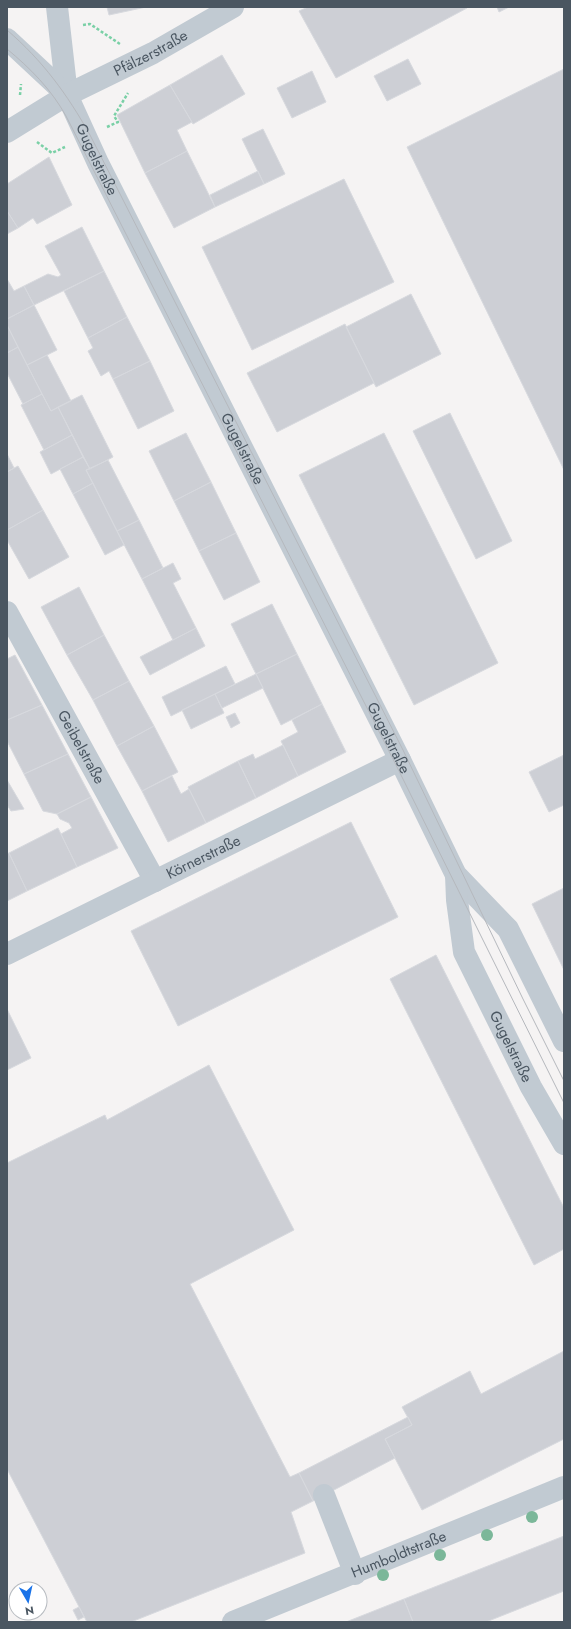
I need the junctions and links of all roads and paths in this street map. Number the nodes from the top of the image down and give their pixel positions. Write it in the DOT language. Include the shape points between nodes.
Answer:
graph roads {
  1 [pos="57,7"];
  2 [pos="233,7"];
  3 [pos="7,39"];
  4 [pos="67,96"];
  5 [pos="7,132"];
  6 [pos="7,612"];
  7 [pos="400,760"];
  8 [pos="456,874"];
  9 [pos="155,881"];
  10 [pos="7,954"];
  11 [pos="564,1041"];
  12 [pos="564,1144"];
  13 [pos="564,1488"];
  14 [pos="324,1495"];
  15 [pos="355,1574"];
  16 [pos="233,1622"];
  1 -- 4 [label="street"];
  2 -- 4 [label="street, Pfälzerstraße" via="153,53"];
  3 -- 4 [label="street, Gugelstraße"];
  4 -- 5 [label="street, Pfälzerstraße"];
  4 -- 7 [label="street, Gugelstraße" via="98,163"];
  6 -- 9 [label="street, Geibelstraße"];
  7 -- 8 [label="street, Gugelstraße"];
  7 -- 9 [label="street, Körnerstraße"];
  8 -- 11 [label="street, Gugelstraße" via="508,929"];
  8 -- 12 [label="street, Gugelstraße" via="464,952 531,1087"];
  9 -- 10 [label="street, Körnerstraße"];
  13 -- 15 [label="street, Humboldtstraße"];
  14 -- 15 [label="street"];
  15 -- 16 [label="street, Humboldtstraße"];
}
